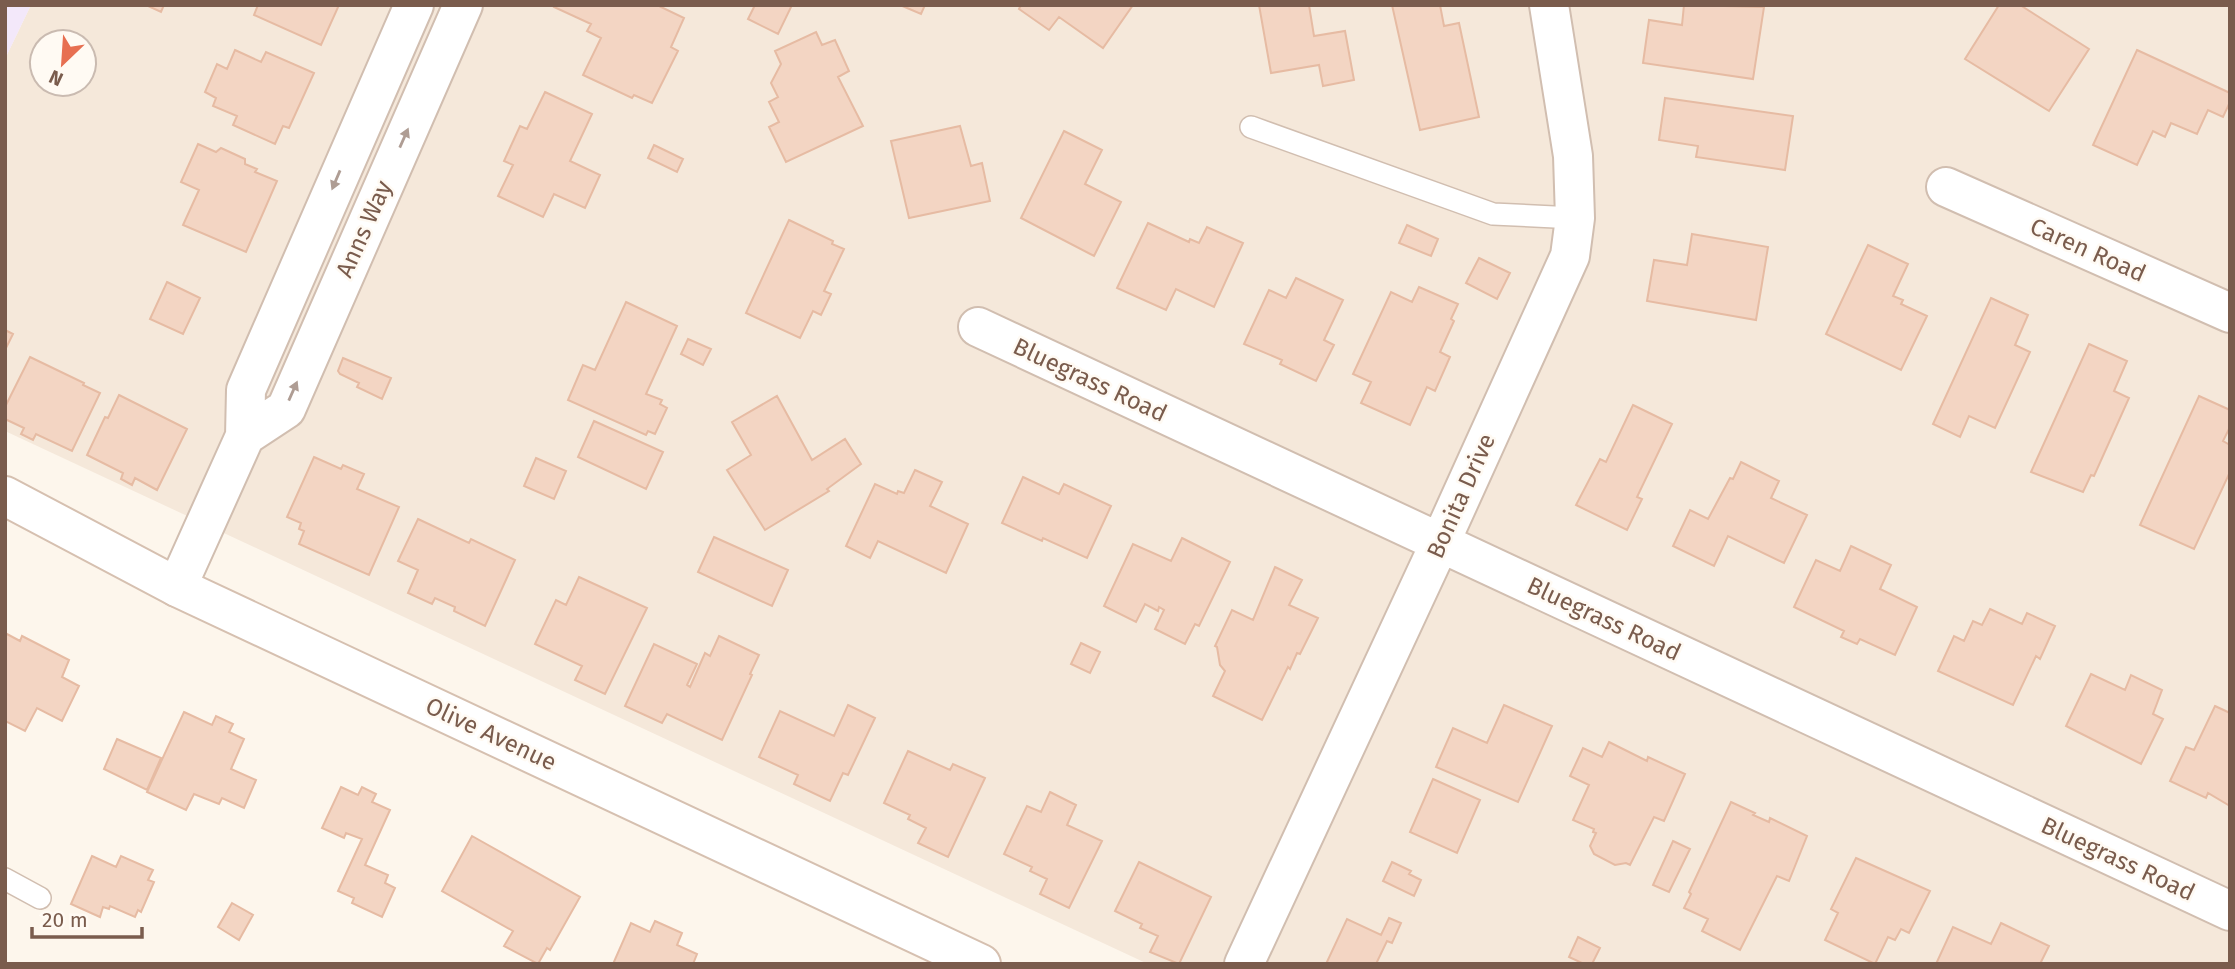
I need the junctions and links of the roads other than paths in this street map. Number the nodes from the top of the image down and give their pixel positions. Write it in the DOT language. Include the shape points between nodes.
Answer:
graph roads {
  1 [pos="414,5"];
  2 [pos="463,5"];
  3 [pos="1549,5"];
  4 [pos="1251,127"];
  5 [pos="1946,187"];
  6 [pos="1575,218"];
  7 [pos="2230,313"];
  8 [pos="978,327"];
  9 [pos="245,436"];
  10 [pos="5,496"];
  11 [pos="1440,543"];
  12 [pos="177,587"];
  13 [pos="5,879"];
  14 [pos="40,898"];
  15 [pos="2230,911"];
  16 [pos="981,964"];
  17 [pos="1244,964"];
  1 -- 9 [label="street, Anns Way, one-way" via="246,390"];
  9 -- 2 [label="street, Anns Way, one-way" via="286,409"];
  3 -- 6 [label="street, Bonita Drive" via="1573,156"];
  4 -- 6 [label="lane" via="1493,214"];
  5 -- 7 [label="street, Caren Road"];
  6 -- 11 [label="street, Bonita Drive" via="1570,256"];
  8 -- 11 [label="street, Bluegrass Road"];
  9 -- 12 [label="street, Anns Way"];
  10 -- 12 [label="street, Olive Avenue"];
  11 -- 15 [label="street, Bluegrass Road"];
  11 -- 17 [label="street, Bonita Drive"];
  12 -- 16 [label="street, Olive Avenue"];
  13 -- 14 [label="lane"];
}
